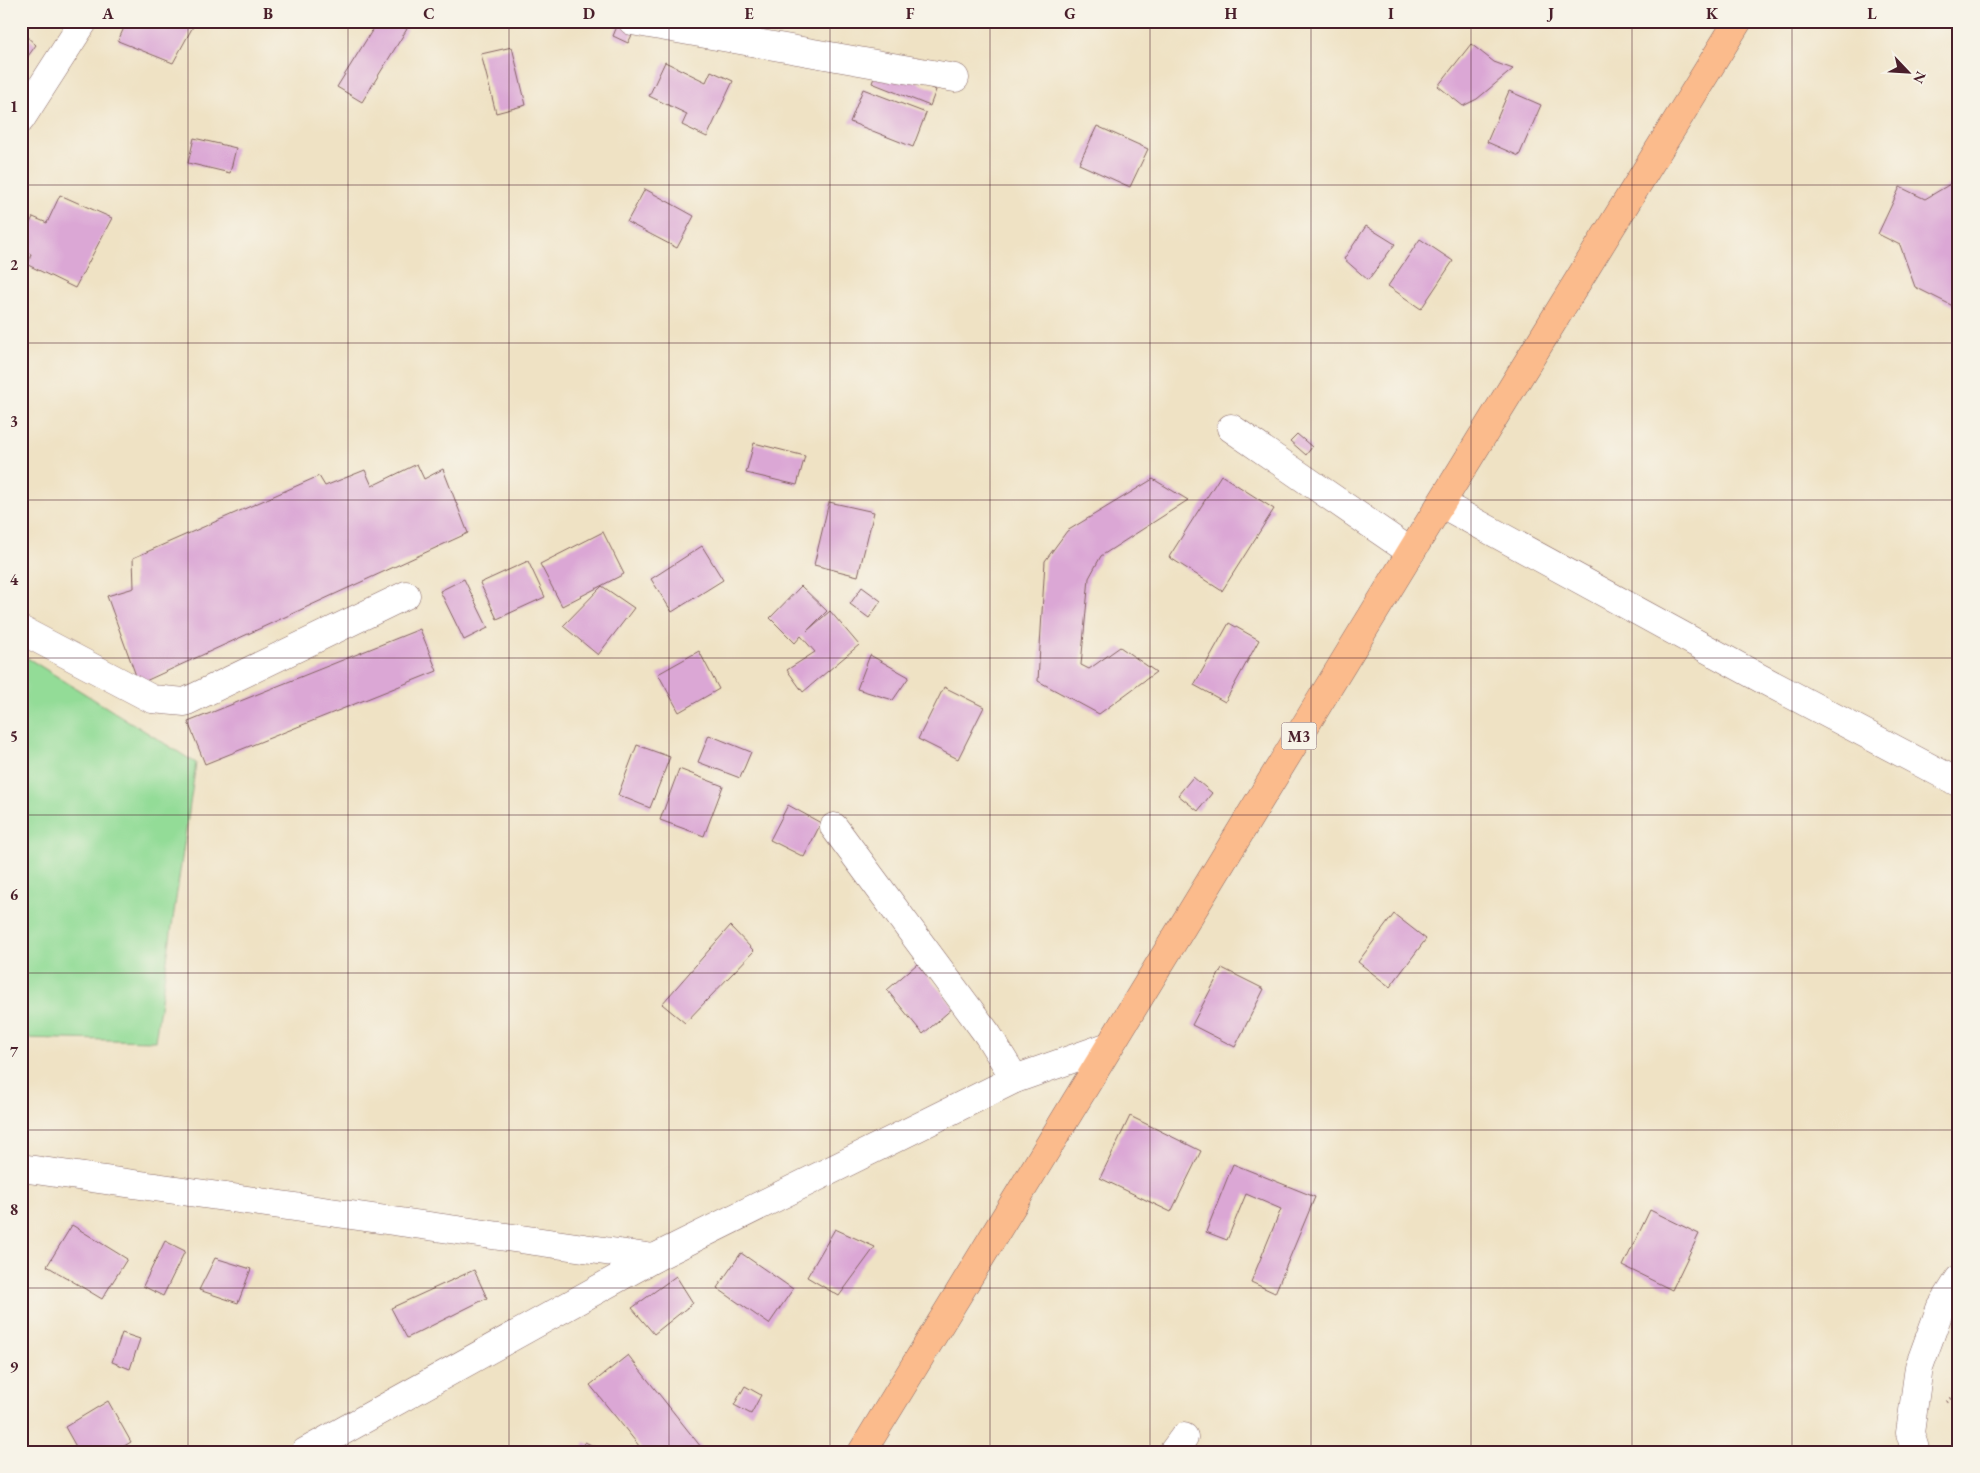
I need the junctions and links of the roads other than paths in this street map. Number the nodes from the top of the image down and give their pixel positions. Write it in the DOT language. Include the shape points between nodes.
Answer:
graph roads {
  1 [pos="84,21"];
  2 [pos="632,21"];
  3 [pos="1738,21"];
  4 [pos="955,78"];
  5 [pos="21,119"];
  6 [pos="1231,428"];
  7 [pos="1442,504"];
  8 [pos="1411,552"];
  9 [pos="406,595"];
  10 [pos="21,630"];
  11 [pos="1959,784"];
  12 [pos="834,827"];
  13 [pos="1109,1046"];
  14 [pos="1015,1079"];
  15 [pos="21,1168"];
  16 [pos="654,1258"];
  17 [pos="1959,1279"];
  18 [pos="305,1452"];
  19 [pos="862,1452"];
  20 [pos="1916,1452"];
  1 -- 5 [label="street"];
  2 -- 4 [label="street"];
  3 -- 7 [label="highway, M3"];
  6 -- 8 [label="street"];
  7 -- 8 [label="highway, M3"];
  7 -- 11 [label="street"];
  8 -- 13 [label="highway, M3"];
  9 -- 10 [label="street" via="185,702 152,699"];
  12 -- 14 [label="street" via="988,1035"];
  13 -- 14 [label="street"];
  13 -- 19 [label="highway, M3"];
  14 -- 16 [label="street"];
  15 -- 16 [label="street"];
  16 -- 18 [label="street"];
  17 -- 20 [label="street" via="1940,1309 1919,1367 1910,1433"];
}
